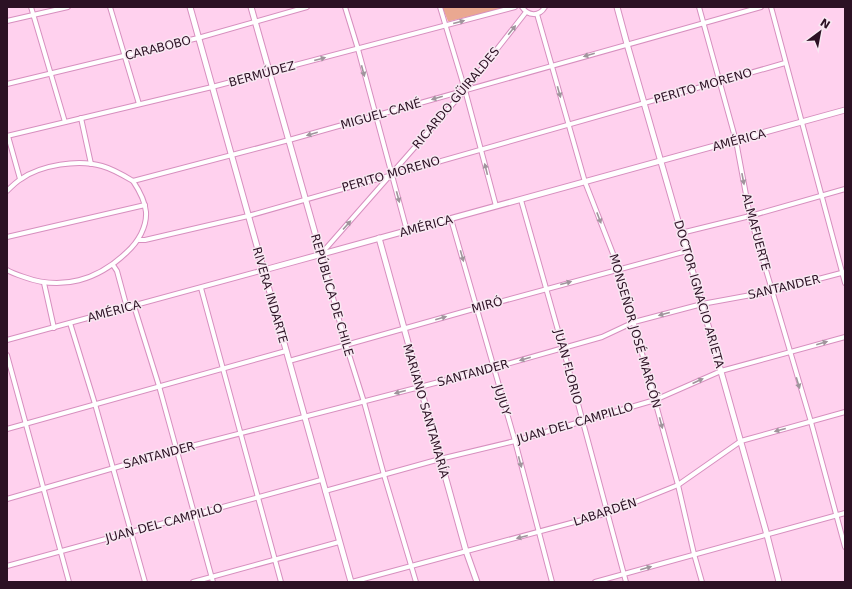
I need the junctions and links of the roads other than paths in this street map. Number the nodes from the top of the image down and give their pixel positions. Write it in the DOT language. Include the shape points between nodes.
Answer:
graph roads {
  1 [pos="31,7"];
  2 [pos="68,7"];
  3 [pos="110,7"];
  4 [pos="190,7"];
  5 [pos="251,7"];
  6 [pos="307,7"];
  7 [pos="344,7"];
  8 [pos="440,7"];
  9 [pos="515,7"];
  10 [pos="522,7"];
  11 [pos="545,7"];
  12 [pos="617,7"];
  13 [pos="699,7"];
  14 [pos="761,7"];
  15 [pos="771,7"];
  16 [pos="526,12"];
  17 [pos="537,14"];
  18 [pos="33,16"];
  19 [pos="7,21"];
  20 [pos="255,22"];
  21 [pos="703,23"];
  22 [pos="446,25"];
  23 [pos="198,38"];
  24 [pos="627,44"];
  25 [pos="358,49"];
  26 [pos="124,56"];
  27 [pos="785,63"];
  28 [pos="551,65"];
  29 [pos="269,72"];
  30 [pos="51,74"];
  31 [pos="719,81"];
  32 [pos="7,84"];
  33 [pos="212,87"];
  34 [pos="465,90"];
  35 [pos="643,102"];
  36 [pos="139,104"];
  37 [pos="845,110"];
  38 [pos="375,116"];
  39 [pos="81,118"];
  40 [pos="65,122"];
  41 [pos="801,122"];
  42 [pos="568,124"];
  43 [pos="7,136"];
  44 [pos="289,140"];
  45 [pos="736,141"];
  46 [pos="481,149"];
  47 [pos="231,156"];
  48 [pos="660,160"];
  49 [pos="91,164"];
  50 [pos="392,174"];
  51 [pos="20,179"];
  52 [pos="132,181"];
  53 [pos="585,182"];
  54 [pos="845,189"];
  55 [pos="7,191"];
  56 [pos="821,196"];
  57 [pos="305,199"];
  58 [pos="521,200"];
  59 [pos="144,205"];
  60 [pos="496,206"];
  61 [pos="248,216"];
  62 [pos="750,216"];
  63 [pos="451,219"];
  64 [pos="407,231"];
  65 [pos="681,233"];
  66 [pos="7,237"];
  67 [pos="379,238"];
  68 [pos="138,240"];
  69 [pos="687,251"];
  70 [pos="321,254"];
  71 [pos="113,265"];
  72 [pos="619,269"];
  73 [pos="7,270"];
  74 [pos="264,270"];
  75 [pos="844,272"];
  76 [pos="44,283"];
  77 [pos="845,283"];
  78 [pos="201,288"];
  79 [pos="546,289"];
  80 [pos="773,291"];
  81 [pos="702,304"];
  82 [pos="134,306"];
  83 [pos="127,308"];
  84 [pos="477,308"];
  85 [pos="634,322"];
  86 [pos="70,323"];
  87 [pos="54,328"];
  88 [pos="403,328"];
  89 [pos="845,336"];
  90 [pos="7,340"];
  91 [pos="346,345"];
  92 [pos="563,348"];
  93 [pos="286,351"];
  94 [pos="789,352"];
  95 [pos="7,355"];
  96 [pos="289,361"];
  97 [pos="493,368"];
  98 [pos="222,369"];
  99 [pos="720,370"];
  100 [pos="159,386"];
  101 [pos="420,387"];
  102 [pos="655,400"];
  103 [pos="364,402"];
  104 [pos="95,404"];
  105 [pos="845,412"];
  106 [pos="304,417"];
  107 [pos="583,421"];
  108 [pos="811,422"];
  109 [pos="25,424"];
  110 [pos="7,429"];
  111 [pos="240,434"];
  112 [pos="514,441"];
  113 [pos="741,441"];
  114 [pos="176,450"];
  115 [pos="440,459"];
  116 [pos="113,468"];
  117 [pos="384,475"];
  118 [pos="321,480"];
  119 [pos="678,485"];
  120 [pos="43,489"];
  121 [pos="325,491"];
  122 [pos="258,497"];
  123 [pos="7,499"];
  124 [pos="608,513"];
  125 [pos="845,513"];
  126 [pos="194,514"];
  127 [pos="836,516"];
  128 [pos="131,532"];
  129 [pos="539,532"];
  130 [pos="767,535"];
  131 [pos="339,542"];
  132 [pos="845,547"];
  133 [pos="466,551"];
  134 [pos="60,552"];
  135 [pos="694,554"];
  136 [pos="274,559"];
  137 [pos="7,566"];
  138 [pos="410,566"];
  139 [pos="624,574"];
  140 [pos="212,577"];
  141 [pos="69,582"];
  142 [pos="145,582"];
  143 [pos="193,582"];
  144 [pos="213,582"];
  145 [pos="281,582"];
  146 [pos="351,582"];
  147 [pos="416,582"];
  148 [pos="477,582"];
  149 [pos="552,582"];
  150 [pos="595,582"];
  151 [pos="626,582"];
  152 [pos="702,582"];
  153 [pos="779,582"];
  1 -- 18 [label="street"];
  2 -- 18 [label="street"];
  3 -- 26 [label="street"];
  4 -- 23 [label="street, RIVERA INDARTE"];
  5 -- 20 [label="street, REPÚBLICA DE CHILE"];
  6 -- 20 [label="street, CARABOBO"];
  7 -- 25 [label="street"];
  8 -- 22 [label="street"];
  22 -- 9 [label="street, BERMÚDEZ, one-way"];
  10 -- 16 [label="street"];
  11 -- 17 [label="street"];
  12 -- 24 [label="street, DOCTOR IGNACIO ARIETA"];
  13 -- 21 [label="street, ALMAFUERTE"];
  14 -- 21 [label="street, MIGUEL CANÉ"];
  15 -- 27 [label="street"];
  16 -- 17 [label="street"];
  34 -- 16 [label="street, RICARDO GÜIRALDES, one-way"];
  17 -- 28 [label="street, MONSEÑOR JOSÉ MARCÓN"];
  18 -- 19 [label="street"];
  18 -- 30 [label="street"];
  20 -- 23 [label="street, CARABOBO"];
  20 -- 29 [label="street, REPÚBLICA DE CHILE"];
  21 -- 24 [label="street, MIGUEL CANÉ"];
  21 -- 31 [label="street, ALMAFUERTE"];
  22 -- 25 [label="street, BERMÚDEZ"];
  22 -- 34 [label="street"];
  23 -- 26 [label="street, CARABOBO"];
  23 -- 33 [label="street, RIVERA INDARTE"];
  24 -- 28 [label="street, MIGUEL CANÉ, one-way"];
  24 -- 35 [label="street, DOCTOR IGNACIO ARIETA"];
  29 -- 25 [label="street, BERMÚDEZ, one-way"];
  25 -- 38 [label="street, one-way"];
  26 -- 30 [label="street, CARABOBO"];
  26 -- 36 [label="street"];
  27 -- 31 [label="street, PERITO MORENO"];
  27 -- 41 [label="street"];
  28 -- 34 [label="street, MIGUEL CANÉ"];
  28 -- 42 [label="street, MONSEÑOR JOSÉ MARCÓN, one-way"];
  29 -- 33 [label="street, BERMÚDEZ"];
  29 -- 44 [label="street, REPÚBLICA DE CHILE"];
  30 -- 32 [label="street, CARABOBO"];
  30 -- 40 [label="street"];
  31 -- 35 [label="street, PERITO MORENO"];
  31 -- 45 [label="street, ALMAFUERTE"];
  33 -- 36 [label="street, BERMÚDEZ"];
  33 -- 47 [label="street, RIVERA INDARTE"];
  34 -- 38 [label="street, MIGUEL CANÉ, one-way"];
  34 -- 46 [label="street"];
  34 -- 50 [label="street, RICARDO GÜIRALDES"];
  35 -- 42 [label="street, PERITO MORENO"];
  35 -- 48 [label="street, DOCTOR IGNACIO ARIETA"];
  36 -- 39 [label="street, BERMÚDEZ"];
  37 -- 41 [label="street, AMÉRICA"];
  38 -- 44 [label="street, MIGUEL CANÉ, one-way"];
  38 -- 50 [label="street"];
  39 -- 40 [label="street, BERMÚDEZ"];
  39 -- 49 [label="street"];
  40 -- 43 [label="street, BERMÚDEZ"];
  41 -- 45 [label="street, AMÉRICA"];
  41 -- 56 [label="street"];
  42 -- 46 [label="street, PERITO MORENO"];
  42 -- 53 [label="street, MONSEÑOR JOSÉ MARCÓN"];
  43 -- 51 [label="street"];
  44 -- 47 [label="street, MIGUEL CANÉ"];
  44 -- 57 [label="street, REPÚBLICA DE CHILE"];
  45 -- 48 [label="street, AMÉRICA"];
  45 -- 62 [label="street, ALMAFUERTE, one-way"];
  46 -- 50 [label="street, PERITO MORENO"];
  60 -- 46 [label="street, one-way"];
  47 -- 52 [label="street, MIGUEL CANÉ"];
  47 -- 61 [label="street, RIVERA INDARTE"];
  48 -- 53 [label="street, AMÉRICA"];
  48 -- 65 [label="street, DOCTOR IGNACIO ARIETA"];
  49 -- 51 [label="street" via="51,167"];
  49 -- 52 [label="street" via="110,168"];
  50 -- 57 [label="street, PERITO MORENO"];
  50 -- 64 [label="street, one-way"];
  70 -- 50 [label="street, RICARDO GÜIRALDES, one-way"];
  51 -- 55 [label="street"];
  52 -- 59 [label="street"];
  53 -- 58 [label="street, AMÉRICA"];
  53 -- 72 [label="street, MONSEÑOR JOSÉ MARCÓN, one-way"];
  54 -- 56 [label="street"];
  56 -- 62 [label="street"];
  56 -- 75 [label="street"];
  57 -- 61 [label="street, PERITO MORENO"];
  57 -- 70 [label="street, REPÚBLICA DE CHILE"];
  58 -- 60 [label="street, AMÉRICA"];
  58 -- 79 [label="street, JUAN FLORIO"];
  59 -- 66 [label="street"];
  59 -- 68 [label="street" via="146,218"];
  60 -- 63 [label="street, AMÉRICA"];
  61 -- 68 [label="street, PERITO MORENO"];
  61 -- 74 [label="street, RIVERA INDARTE"];
  62 -- 65 [label="street"];
  62 -- 80 [label="street, ALMAFUERTE"];
  63 -- 64 [label="street, AMÉRICA"];
  63 -- 84 [label="street, JUJUY, one-way"];
  64 -- 67 [label="street, AMÉRICA"];
  65 -- 69 [label="street, DOCTOR IGNACIO ARIETA"];
  67 -- 70 [label="street, AMÉRICA"];
  67 -- 88 [label="street, MARIANO SANTAMARÍA"];
  68 -- 71 [label="street"];
  69 -- 72 [label="street, MIRÓ"];
  69 -- 81 [label="street, DOCTOR IGNACIO ARIETA"];
  70 -- 74 [label="street, AMÉRICA"];
  70 -- 91 [label="street, REPÚBLICA DE CHILE"];
  71 -- 76 [label="street" via="86,279"];
  71 -- 83 [label="street"];
  79 -- 72 [label="street, MIRÓ, one-way"];
  72 -- 85 [label="street, MONSEÑOR JOSÉ MARCÓN"];
  73 -- 76 [label="street"];
  74 -- 78 [label="street, AMÉRICA"];
  74 -- 93 [label="street, RIVERA INDARTE"];
  75 -- 77 [label="street"];
  75 -- 80 [label="street, SANTANDER"];
  76 -- 87 [label="street"];
  78 -- 82 [label="street, AMÉRICA"];
  78 -- 98 [label="street"];
  79 -- 84 [label="street, MIRÓ"];
  79 -- 92 [label="street, JUAN FLORIO"];
  80 -- 81 [label="street, SANTANDER"];
  80 -- 94 [label="street, ALMAFUERTE"];
  81 -- 85 [label="street, SANTANDER, one-way"];
  81 -- 99 [label="street, DOCTOR IGNACIO ARIETA"];
  82 -- 83 [label="street, AMÉRICA"];
  82 -- 100 [label="street"];
  83 -- 86 [label="street, AMÉRICA"];
  88 -- 84 [label="street, MIRÓ, one-way"];
  84 -- 97 [label="street, JUJUY"];
  85 -- 92 [label="street, SANTANDER" via="602,337"];
  85 -- 102 [label="street, MONSEÑOR JOSÉ MARCÓN"];
  86 -- 87 [label="street, AMÉRICA"];
  86 -- 104 [label="street"];
  87 -- 90 [label="street, AMÉRICA"];
  88 -- 91 [label="street, MIRÓ"];
  88 -- 101 [label="street, MARIANO SANTAMARÍA"];
  94 -- 89 [label="street, JUAN DEL CAMPILLO, one-way"];
  91 -- 96 [label="street, MIRÓ"];
  91 -- 103 [label="street, REPÚBLICA DE CHILE"];
  92 -- 97 [label="street, SANTANDER, one-way"];
  92 -- 107 [label="street, JUAN FLORIO"];
  93 -- 96 [label="street, RIVERA INDARTE"];
  93 -- 98 [label="street"];
  94 -- 99 [label="street, JUAN DEL CAMPILLO"];
  94 -- 108 [label="street, ALMAFUERTE, one-way"];
  95 -- 109 [label="street"];
  96 -- 106 [label="street, RIVERA INDARTE"];
  97 -- 101 [label="street, SANTANDER"];
  97 -- 112 [label="street, JUJUY"];
  98 -- 100 [label="street"];
  98 -- 111 [label="street"];
  102 -- 99 [label="street, JUAN DEL CAMPILLO, one-way"];
  99 -- 113 [label="street, DOCTOR IGNACIO ARIETA"];
  100 -- 104 [label="street"];
  100 -- 114 [label="street"];
  101 -- 103 [label="street, SANTANDER, one-way"];
  101 -- 115 [label="street, MARIANO SANTAMARÍA"];
  102 -- 107 [label="street, JUAN DEL CAMPILLO"];
  102 -- 119 [label="street, MONSEÑOR JOSÉ MARCÓN, one-way"];
  103 -- 106 [label="street, SANTANDER"];
  103 -- 117 [label="street, REPÚBLICA DE CHILE"];
  104 -- 109 [label="street"];
  104 -- 116 [label="street"];
  105 -- 108 [label="street, LABARDÉN"];
  106 -- 111 [label="street, SANTANDER"];
  106 -- 118 [label="street, RIVERA INDARTE"];
  107 -- 112 [label="street, JUAN DEL CAMPILLO"];
  107 -- 124 [label="street, JUAN FLORIO"];
  108 -- 113 [label="street, LABARDÉN, one-way"];
  108 -- 127 [label="street, ALMAFUERTE"];
  109 -- 110 [label="street"];
  109 -- 120 [label="street"];
  111 -- 114 [label="street, SANTANDER"];
  111 -- 122 [label="street"];
  112 -- 115 [label="street, JUAN DEL CAMPILLO"];
  112 -- 129 [label="street, JUJUY, one-way"];
  113 -- 119 [label="street, LABARDÉN"];
  113 -- 130 [label="street, DOCTOR IGNACIO ARIETA"];
  114 -- 116 [label="street, SANTANDER"];
  114 -- 126 [label="street"];
  115 -- 117 [label="street, JUAN DEL CAMPILLO"];
  115 -- 133 [label="street, MARIANO SANTAMARÍA"];
  116 -- 120 [label="street, SANTANDER"];
  116 -- 128 [label="street"];
  117 -- 121 [label="street, JUAN DEL CAMPILLO"];
  117 -- 138 [label="street, REPÚBLICA DE CHILE"];
  118 -- 121 [label="street, RIVERA INDARTE"];
  118 -- 122 [label="street, JUAN DEL CAMPILLO"];
  119 -- 124 [label="street, LABARDÉN"];
  119 -- 135 [label="street, MONSEÑOR JOSÉ MARCÓN"];
  120 -- 123 [label="street, SANTANDER"];
  120 -- 134 [label="street"];
  121 -- 131 [label="street, RIVERA INDARTE"];
  122 -- 126 [label="street, JUAN DEL CAMPILLO"];
  122 -- 136 [label="street"];
  124 -- 129 [label="street, LABARDÉN"];
  124 -- 139 [label="street, JUAN FLORIO"];
  125 -- 127 [label="street"];
  126 -- 128 [label="street, JUAN DEL CAMPILLO"];
  126 -- 140 [label="street"];
  127 -- 130 [label="street"];
  127 -- 132 [label="street, ALMAFUERTE"];
  128 -- 134 [label="street, JUAN DEL CAMPILLO"];
  128 -- 142 [label="street"];
  129 -- 133 [label="street, LABARDÉN, one-way"];
  129 -- 149 [label="street, JUJUY"];
  130 -- 135 [label="street"];
  130 -- 153 [label="street, DOCTOR IGNACIO ARIETA"];
  131 -- 136 [label="street"];
  131 -- 146 [label="street, RIVERA INDARTE"];
  133 -- 138 [label="street, LABARDÉN"];
  133 -- 148 [label="street, MARIANO SANTAMARÍA"];
  134 -- 137 [label="street, JUAN DEL CAMPILLO"];
  134 -- 141 [label="street"];
  139 -- 135 [label="street, one-way"];
  135 -- 152 [label="street, MONSEÑOR JOSÉ MARCÓN"];
  136 -- 140 [label="street"];
  136 -- 145 [label="street"];
  138 -- 146 [label="street, LABARDÉN"];
  138 -- 147 [label="street, REPÚBLICA DE CHILE"];
  139 -- 150 [label="street"];
  139 -- 151 [label="street, JUAN FLORIO"];
  140 -- 143 [label="street"];
  140 -- 144 [label="street"];
}
